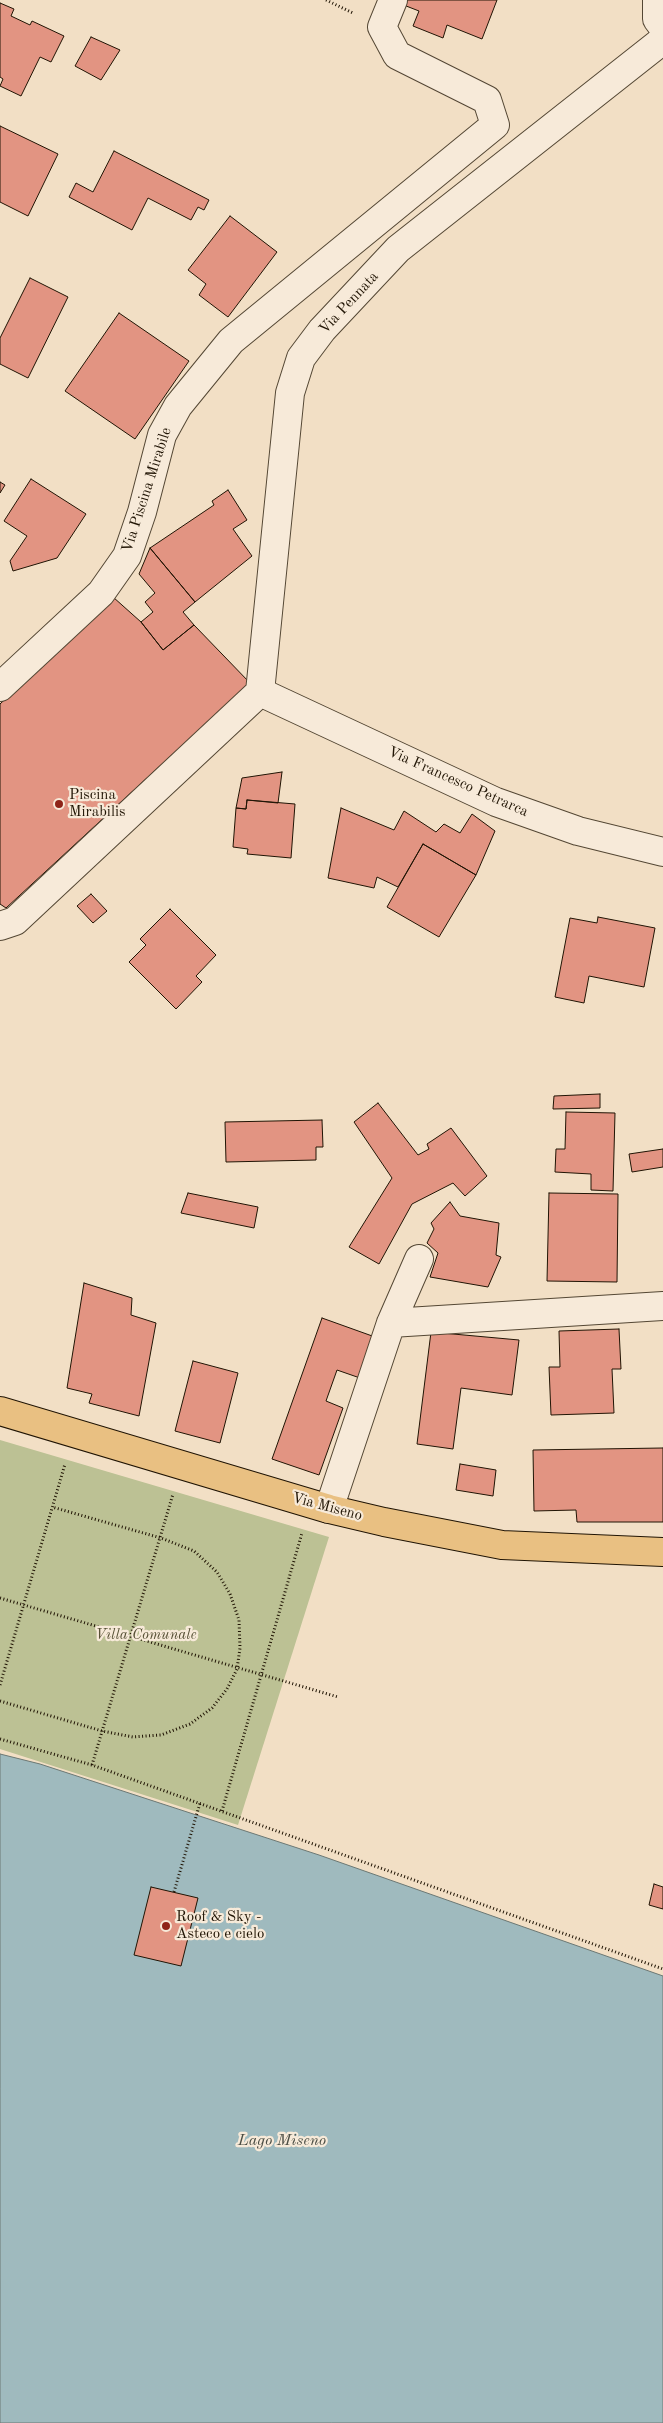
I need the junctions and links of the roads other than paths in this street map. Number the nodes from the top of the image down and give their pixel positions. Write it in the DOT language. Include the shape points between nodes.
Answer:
graph roads {
  1 [pos="393,0"];
  2 [pos="657,0"];
  3 [pos="663,27"];
  4 [pos="663,40"];
  5 [pos="0,687"];
  6 [pos="260,692"];
  7 [pos="663,852"];
  8 [pos="0,926"];
  9 [pos="419,1259"];
  10 [pos="663,1306"];
  11 [pos="391,1323"];
  12 [pos="0,1411"];
  13 [pos="328,1508"];
  14 [pos="663,1552"];
  1 -- 5 [label="street, Via Piscina Mirabile" via="382,27 396,55 487,100 496,125 231,341 178,406 162,435 127,556 100,593"];
  2 -- 3 [label="street" via="657,19"];
  4 -- 6 [label="street, Via Pennata" via="398,249 322,330 301,358 290,394"];
  6 -- 7 [label="street, Via Francesco Petrarca" via="496,802 578,831"];
  6 -- 8 [label="street" via="15,921"];
  9 -- 11 [label="street"];
  10 -- 11 [label="street"];
  11 -- 13 [label="street"];
  12 -- 13 [label="main road, Via Miseno"];
  13 -- 14 [label="main road, Via Miseno" via="502,1545"];
}
